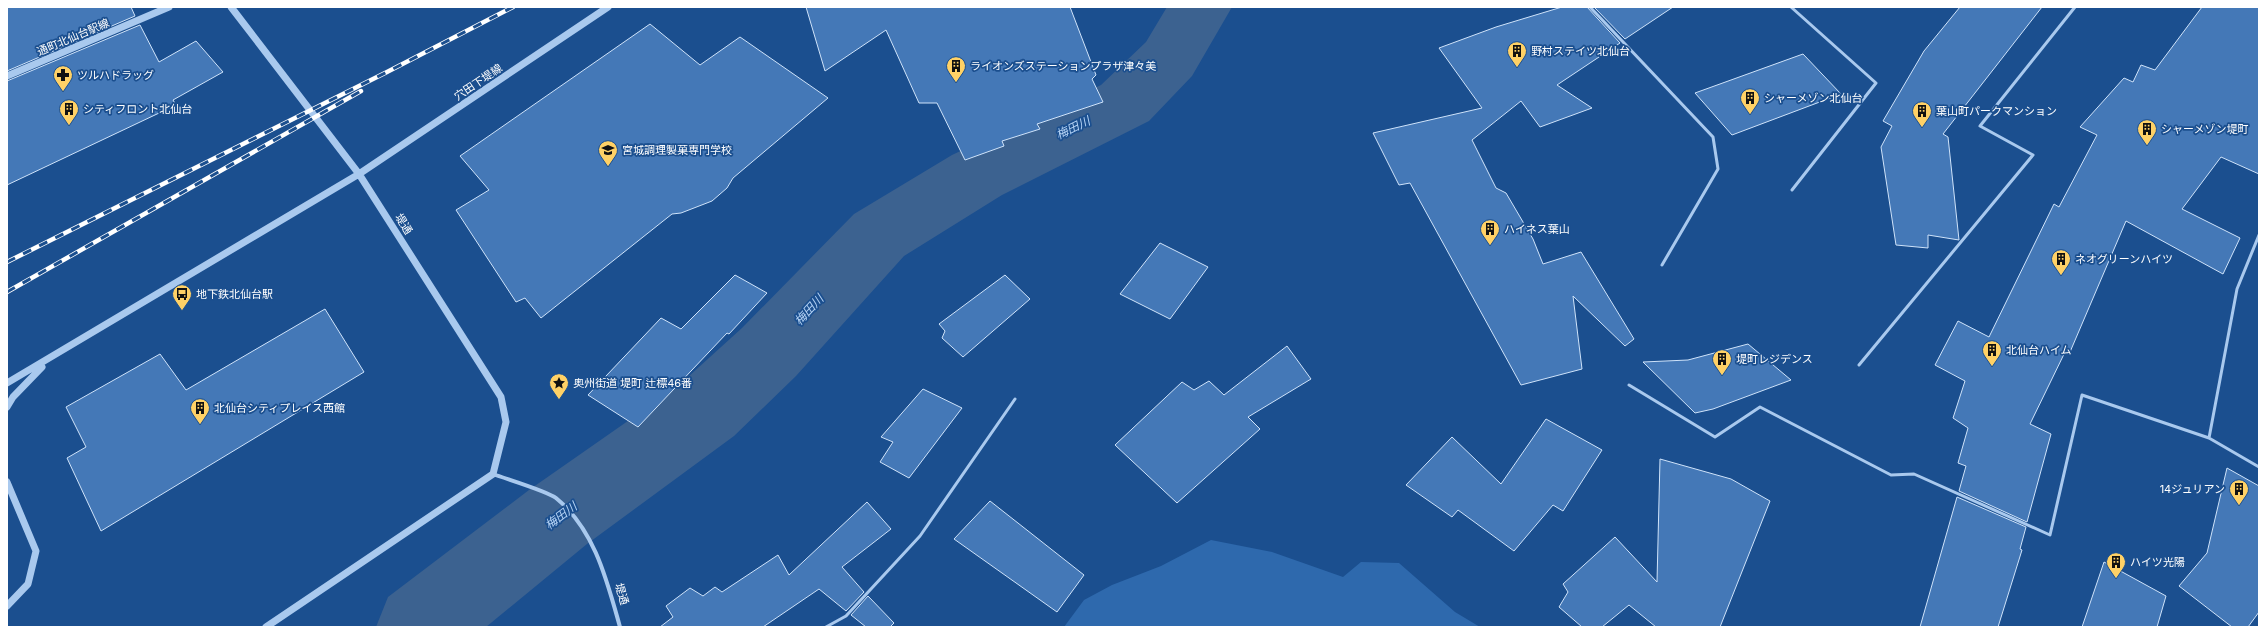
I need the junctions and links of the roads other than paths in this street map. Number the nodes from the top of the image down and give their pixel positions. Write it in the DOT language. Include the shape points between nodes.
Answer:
graph roads {
  1 [pos="169,7"];
  2 [pos="231,7"];
  3 [pos="608,7"];
  4 [pos="1590,7"];
  5 [pos="1791,7"];
  6 [pos="2075,7"];
  7 [pos="7,76"];
  8 [pos="359,174"];
  9 [pos="1792,190"];
  10 [pos="2259,235"];
  11 [pos="1662,265"];
  12 [pos="47,361"];
  13 [pos="1858,365"];
  14 [pos="7,383"];
  15 [pos="1629,385"];
  16 [pos="1015,399"];
  17 [pos="7,407"];
  18 [pos="2209,438"];
  19 [pos="2259,467"];
  20 [pos="492,474"];
  21 [pos="7,482"];
  22 [pos="7,606"];
  23 [pos="266,627"];
  24 [pos="620,627"];
  25 [pos="826,627"];
  1 -- 7 [label="street, 通町北仙台駅線"];
  2 -- 8 [label="street, 堤通"];
  3 -- 8 [label="street, 穴田下堤線"];
  4 -- 11 [label="lane" via="1713,137 1718,169"];
  5 -- 9 [label="lane" via="1876,83"];
  6 -- 13 [label="lane" via="1980,126 2033,155"];
  8 -- 12 [label="street, 穴田下堤線"];
  8 -- 20 [label="street, 堤通" via="501,397 506,422"];
  10 -- 18 [label="lane" via="2237,289"];
  12 -- 14 [label="street"];
  12 -- 17 [label="street" via="13,397"];
  15 -- 18 [label="lane" via="1715,437 1760,407 1891,475 1914,474 2050,535 2082,395"];
  16 -- 25 [label="lane" via="920,536 846,616"];
  18 -- 19 [label="lane"];
  20 -- 23 [label="street"];
  20 -- 24 [label="street, 堤通" via="555,497 581,525 603,567"];
  21 -- 22 [label="street" via="36,551 28,584"];
}
